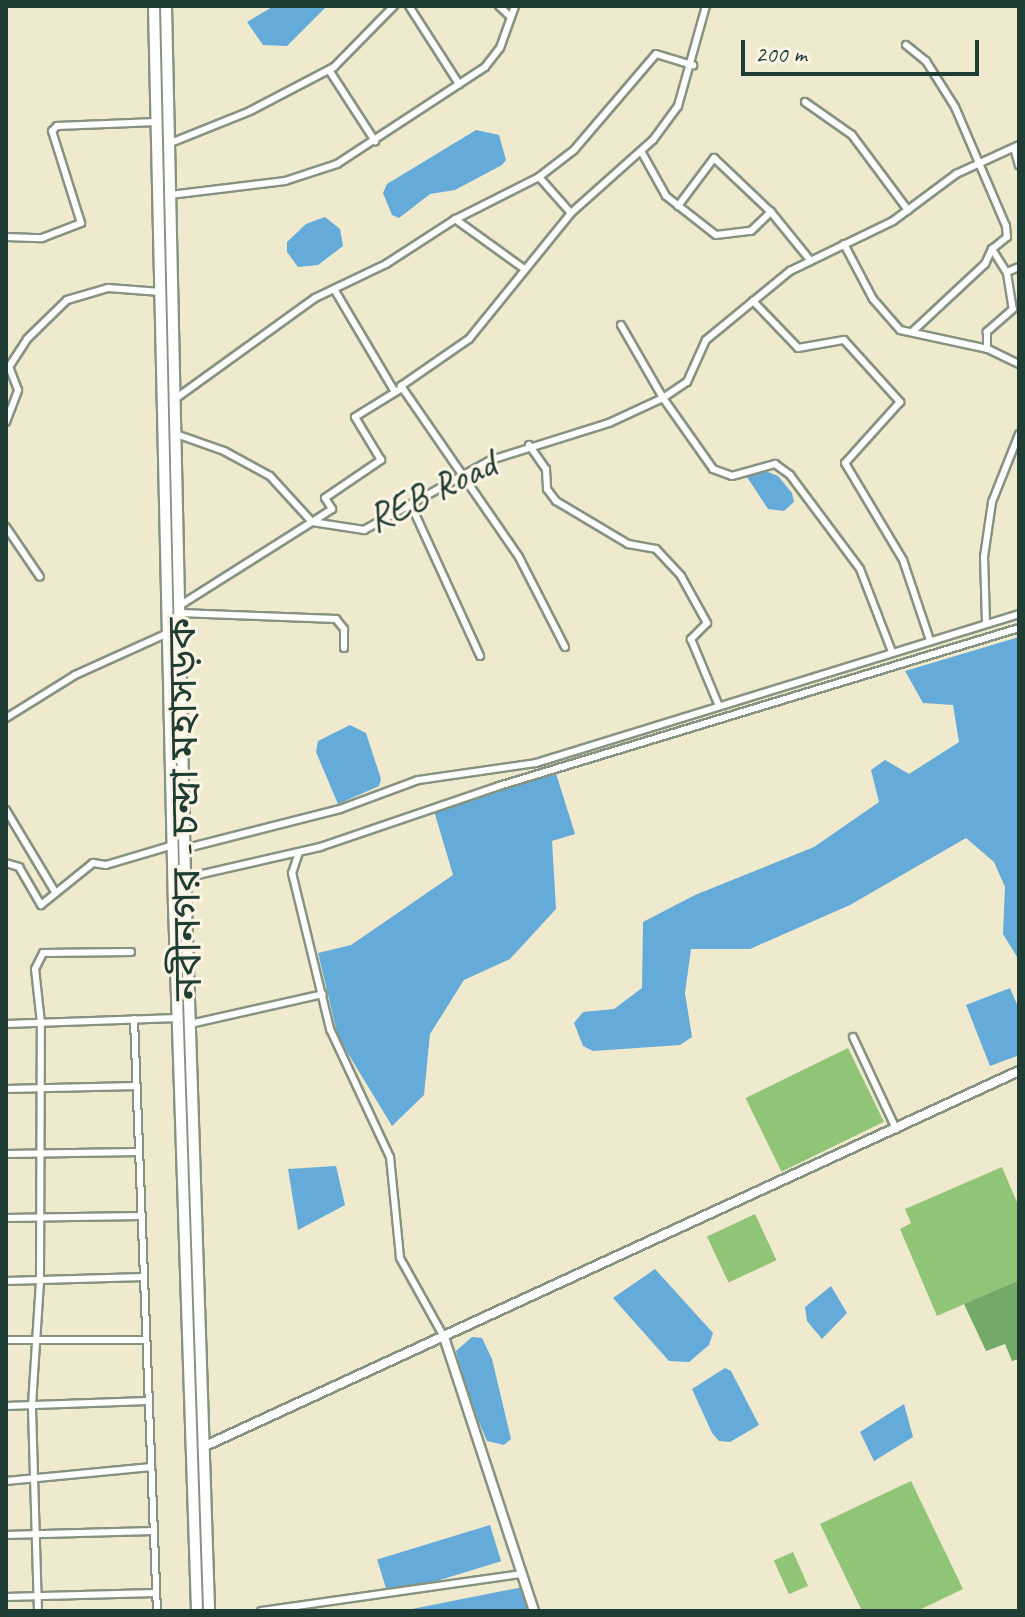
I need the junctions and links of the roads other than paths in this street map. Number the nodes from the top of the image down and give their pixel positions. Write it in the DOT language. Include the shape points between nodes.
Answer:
graph roads {
  1 [pos="154,6"];
  2 [pos="166,6"];
  3 [pos="394,6"];
  4 [pos="409,6"];
  5 [pos="499,6"];
  6 [pos="515,6"];
  7 [pos="706,6"];
  8 [pos="511,18"];
  9 [pos="906,45"];
  10 [pos="693,65"];
  11 [pos="329,70"];
  12 [pos="459,84"];
  13 [pos="805,102"];
  14 [pos="156,122"];
  15 [pos="375,141"];
  16 [pos="168,144"];
  17 [pos="1016,146"];
  18 [pos="641,151"];
  19 [pos="977,163"];
  20 [pos="1019,165"];
  21 [pos="539,177"];
  22 [pos="169,195"];
  23 [pos="678,206"];
  24 [pos="908,210"];
  25 [pos="771,212"];
  26 [pos="571,213"];
  27 [pos="455,219"];
  28 [pos="6,237"];
  29 [pos="844,244"];
  30 [pos="992,249"];
  31 [pos="810,260"];
  32 [pos="1019,267"];
  33 [pos="523,268"];
  34 [pos="1007,272"];
  35 [pos="334,289"];
  36 [pos="161,292"];
  37 [pos="753,301"];
  38 [pos="621,325"];
  39 [pos="910,332"];
  40 [pos="987,349"];
  41 [pos="1019,364"];
  42 [pos="8,368"];
  43 [pos="398,390"];
  44 [pos="663,398"];
  45 [pos="175,399"];
  46 [pos="6,422"];
  47 [pos="176,434"];
  48 [pos="1019,434"];
  49 [pos="529,445"];
  50 [pos="463,478"];
  51 [pos="411,505"];
  52 [pos="312,522"];
  53 [pos="6,527"];
  54 [pos="40,577"];
  55 [pos="179,610"];
  56 [pos="1019,614"];
  57 [pos="986,623"];
  58 [pos="1019,628"];
  59 [pos="168,633"];
  60 [pos="930,640"];
  61 [pos="565,647"];
  62 [pos="344,648"];
  63 [pos="892,652"];
  64 [pos="480,656"];
  65 [pos="718,704"];
  66 [pos="6,718"];
  67 [pos="6,810"];
  68 [pos="173,845"];
  69 [pos="187,848"];
  70 [pos="299,852"];
  71 [pos="6,863"];
  72 [pos="185,878"];
  73 [pos="55,892"];
  74 [pos="131,952"];
  75 [pos="323,994"];
  76 [pos="178,1018"];
  77 [pos="134,1019"];
  78 [pos="41,1023"];
  79 [pos="6,1024"];
  80 [pos="190,1024"];
  81 [pos="853,1037"];
  82 [pos="1019,1071"];
  83 [pos="137,1086"];
  84 [pos="41,1088"];
  85 [pos="6,1089"];
  86 [pos="896,1129"];
  87 [pos="139,1152"];
  88 [pos="6,1154"];
  89 [pos="41,1154"];
  90 [pos="142,1216"];
  91 [pos="6,1218"];
  92 [pos="41,1218"];
  93 [pos="144,1277"];
  94 [pos="40,1280"];
  95 [pos="6,1281"];
  96 [pos="444,1337"];
  97 [pos="37,1339"];
  98 [pos="6,1340"];
  99 [pos="146,1340"];
  100 [pos="148,1401"];
  101 [pos="32,1405"];
  102 [pos="6,1406"];
  103 [pos="203,1447"];
  104 [pos="151,1467"];
  105 [pos="32,1480"];
  106 [pos="6,1481"];
  107 [pos="153,1531"];
  108 [pos="34,1534"];
  109 [pos="6,1535"];
  110 [pos="522,1574"];
  111 [pos="155,1593"];
  112 [pos="37,1595"];
  113 [pos="6,1597"];
  114 [pos="38,1611"];
  115 [pos="157,1611"];
  116 [pos="197,1611"];
  117 [pos="209,1611"];
  118 [pos="261,1611"];
  119 [pos="534,1611"];
  1 -- 14 [label="highway, নবীনগর - চন্দ্রা মহাসড়ক"];
  2 -- 16 [label="highway, নবীনগর - চন্দ্রা মহাসড়ক"];
  3 -- 11 [label="street"];
  4 -- 12 [label="street"];
  5 -- 8 [label="street"];
  6 -- 8 [label="street"];
  7 -- 10 [label="street"];
  8 -- 12 [label="street" via="494,58"];
  9 -- 19 [label="street" via="926,61 955,107"];
  10 -- 18 [label="street" via="678,106"];
  10 -- 21 [label="street" via="656,54 574,150"];
  11 -- 15 [label="street"];
  11 -- 16 [label="street" via="250,111"];
  12 -- 15 [label="street"];
  13 -- 24 [label="street" via="852,135"];
  14 -- 28 [label="street" via="57,126 52,131 81,223 42,238"];
  14 -- 36 [label="highway, নবীনগর - চন্দ্রা মহাসড়ক"];
  15 -- 22 [label="street" via="311,175"];
  16 -- 22 [label="highway, নবীনগর - চন্দ্রা মহাসড়ক"];
  17 -- 19 [label="street, REB Road"];
  17 -- 20 [label="street"];
  18 -- 23 [label="street" via="666,196"];
  18 -- 26 [label="street"];
  19 -- 24 [label="street, REB Road"];
  19 -- 30 [label="street" via="1006,226 1007,237"];
  21 -- 26 [label="street"];
  21 -- 27 [label="street"];
  22 -- 45 [label="highway, নবীনগর - চন্দ্রা মহাসড়ক"];
  23 -- 25 [label="street" via="716,235 751,231"];
  23 -- 25 [label="street" via="714,158"];
  24 -- 29 [label="street, REB Road"];
  25 -- 31 [label="street"];
  26 -- 33 [label="street"];
  27 -- 33 [label="street"];
  27 -- 35 [label="street" via="386,264"];
  29 -- 31 [label="street, REB Road"];
  29 -- 39 [label="street" via="873,299 900,330"];
  30 -- 34 [label="street"];
  30 -- 39 [label="street" via="985,264"];
  31 -- 37 [label="street, REB Road"];
  32 -- 34 [label="street"];
  33 -- 43 [label="street" via="469,339"];
  34 -- 40 [label="street" via="1013,309 987,332"];
  35 -- 43 [label="street"];
  35 -- 45 [label="street"];
  36 -- 42 [label="street" via="108,288 67,300 27,339"];
  36 -- 59 [label="highway, নবীনগর - চন্দ্রা মহাসড়ক"];
  37 -- 44 [label="street, REB Road" via="706,340 687,382"];
  37 -- 60 [label="street" via="798,348 844,340 900,402 900,408 845,463 903,560"];
  38 -- 44 [label="street"];
  39 -- 40 [label="street"];
  40 -- 41 [label="street"];
  42 -- 46 [label="street" via="18,390"];
  43 -- 50 [label="street"];
  43 -- 52 [label="street" via="355,417 381,460 325,498 332,509"];
  44 -- 49 [label="street, REB Road" via="609,423"];
  44 -- 63 [label="street" via="723,475 782,465 860,569"];
  45 -- 47 [label="highway, নবীনগর - চন্দ্রা মহাসড়ক"];
  47 -- 52 [label="street" via="224,451 270,476"];
  47 -- 55 [label="highway, নবীনগর - চন্দ্রা মহাসড়ক"];
  48 -- 57 [label="street" via="992,502 984,557"];
  49 -- 50 [label="street, REB Road"];
  49 -- 65 [label="street" via="546,469 547,489 556,501 628,544 656,549 681,576 707,623 691,639"];
  50 -- 51 [label="street, REB Road"];
  50 -- 61 [label="street" via="519,557"];
  51 -- 52 [label="street, REB Road" via="364,530"];
  51 -- 64 [label="street"];
  52 -- 55 [label="street, REB Road"];
  53 -- 54 [label="street"];
  55 -- 62 [label="street" via="336,619 344,629"];
  55 -- 69 [label="highway, নবীনগর - চন্দ্রা মহাসড়ক"];
  56 -- 57 [label="street"];
  57 -- 60 [label="street"];
  58 -- 70 [label="street"];
  59 -- 66 [label="street" via="75,675"];
  59 -- 68 [label="highway, নবীনগর - চন্দ্রা মহাসড়ক"];
  60 -- 63 [label="street"];
  63 -- 65 [label="street"];
  65 -- 69 [label="street" via="536,763 418,780 340,809"];
  67 -- 73 [label="street"];
  68 -- 73 [label="street" via="106,865 93,863"];
  68 -- 76 [label="highway, নবীনগর - চন্দ্রা মহাসড়ক"];
  69 -- 72 [label="highway, নবীনগর - চন্দ্রা মহাসড়ক"];
  70 -- 72 [label="street"];
  70 -- 75 [label="street" via="292,873"];
  71 -- 73 [label="street" via="19,867 41,905"];
  72 -- 80 [label="highway, নবীনগর - চন্দ্রা মহাসড়ক"];
  74 -- 78 [label="street" via="43,953 35,969"];
  75 -- 80 [label="street"];
  75 -- 96 [label="street" via="330,1029 390,1157 400,1258"];
  76 -- 77 [label="street"];
  76 -- 116 [label="highway, নবীনগর - চন্দ্রা মহাসড়ক"];
  77 -- 78 [label="street"];
  77 -- 83 [label="street"];
  78 -- 79 [label="street"];
  78 -- 84 [label="street"];
  80 -- 103 [label="highway, নবীনগর - চন্দ্রা মহাসড়ক"];
  81 -- 86 [label="street"];
  82 -- 86 [label="street"];
  83 -- 84 [label="street"];
  83 -- 87 [label="street"];
  84 -- 85 [label="street"];
  84 -- 89 [label="street"];
  86 -- 96 [label="street"];
  87 -- 89 [label="street"];
  87 -- 90 [label="street"];
  88 -- 89 [label="street"];
  89 -- 92 [label="street"];
  90 -- 92 [label="street"];
  90 -- 93 [label="street"];
  91 -- 92 [label="street"];
  92 -- 94 [label="street"];
  93 -- 94 [label="street"];
  93 -- 99 [label="street"];
  94 -- 95 [label="street"];
  94 -- 97 [label="street"];
  96 -- 103 [label="street"];
  96 -- 110 [label="street"];
  97 -- 98 [label="street"];
  97 -- 99 [label="street"];
  97 -- 101 [label="street"];
  99 -- 100 [label="street"];
  100 -- 101 [label="street"];
  100 -- 104 [label="street"];
  101 -- 102 [label="street"];
  101 -- 105 [label="street"];
  103 -- 117 [label="highway, নবীনগর - চন্দ্রা মহাসড়ক"];
  104 -- 105 [label="street"];
  104 -- 107 [label="street"];
  105 -- 106 [label="street"];
  105 -- 108 [label="street"];
  107 -- 108 [label="street"];
  107 -- 111 [label="street"];
  108 -- 109 [label="street"];
  108 -- 112 [label="street"];
  110 -- 118 [label="street"];
  110 -- 119 [label="street"];
  111 -- 112 [label="street"];
  111 -- 115 [label="street"];
  112 -- 113 [label="street"];
  112 -- 114 [label="street"];
}
